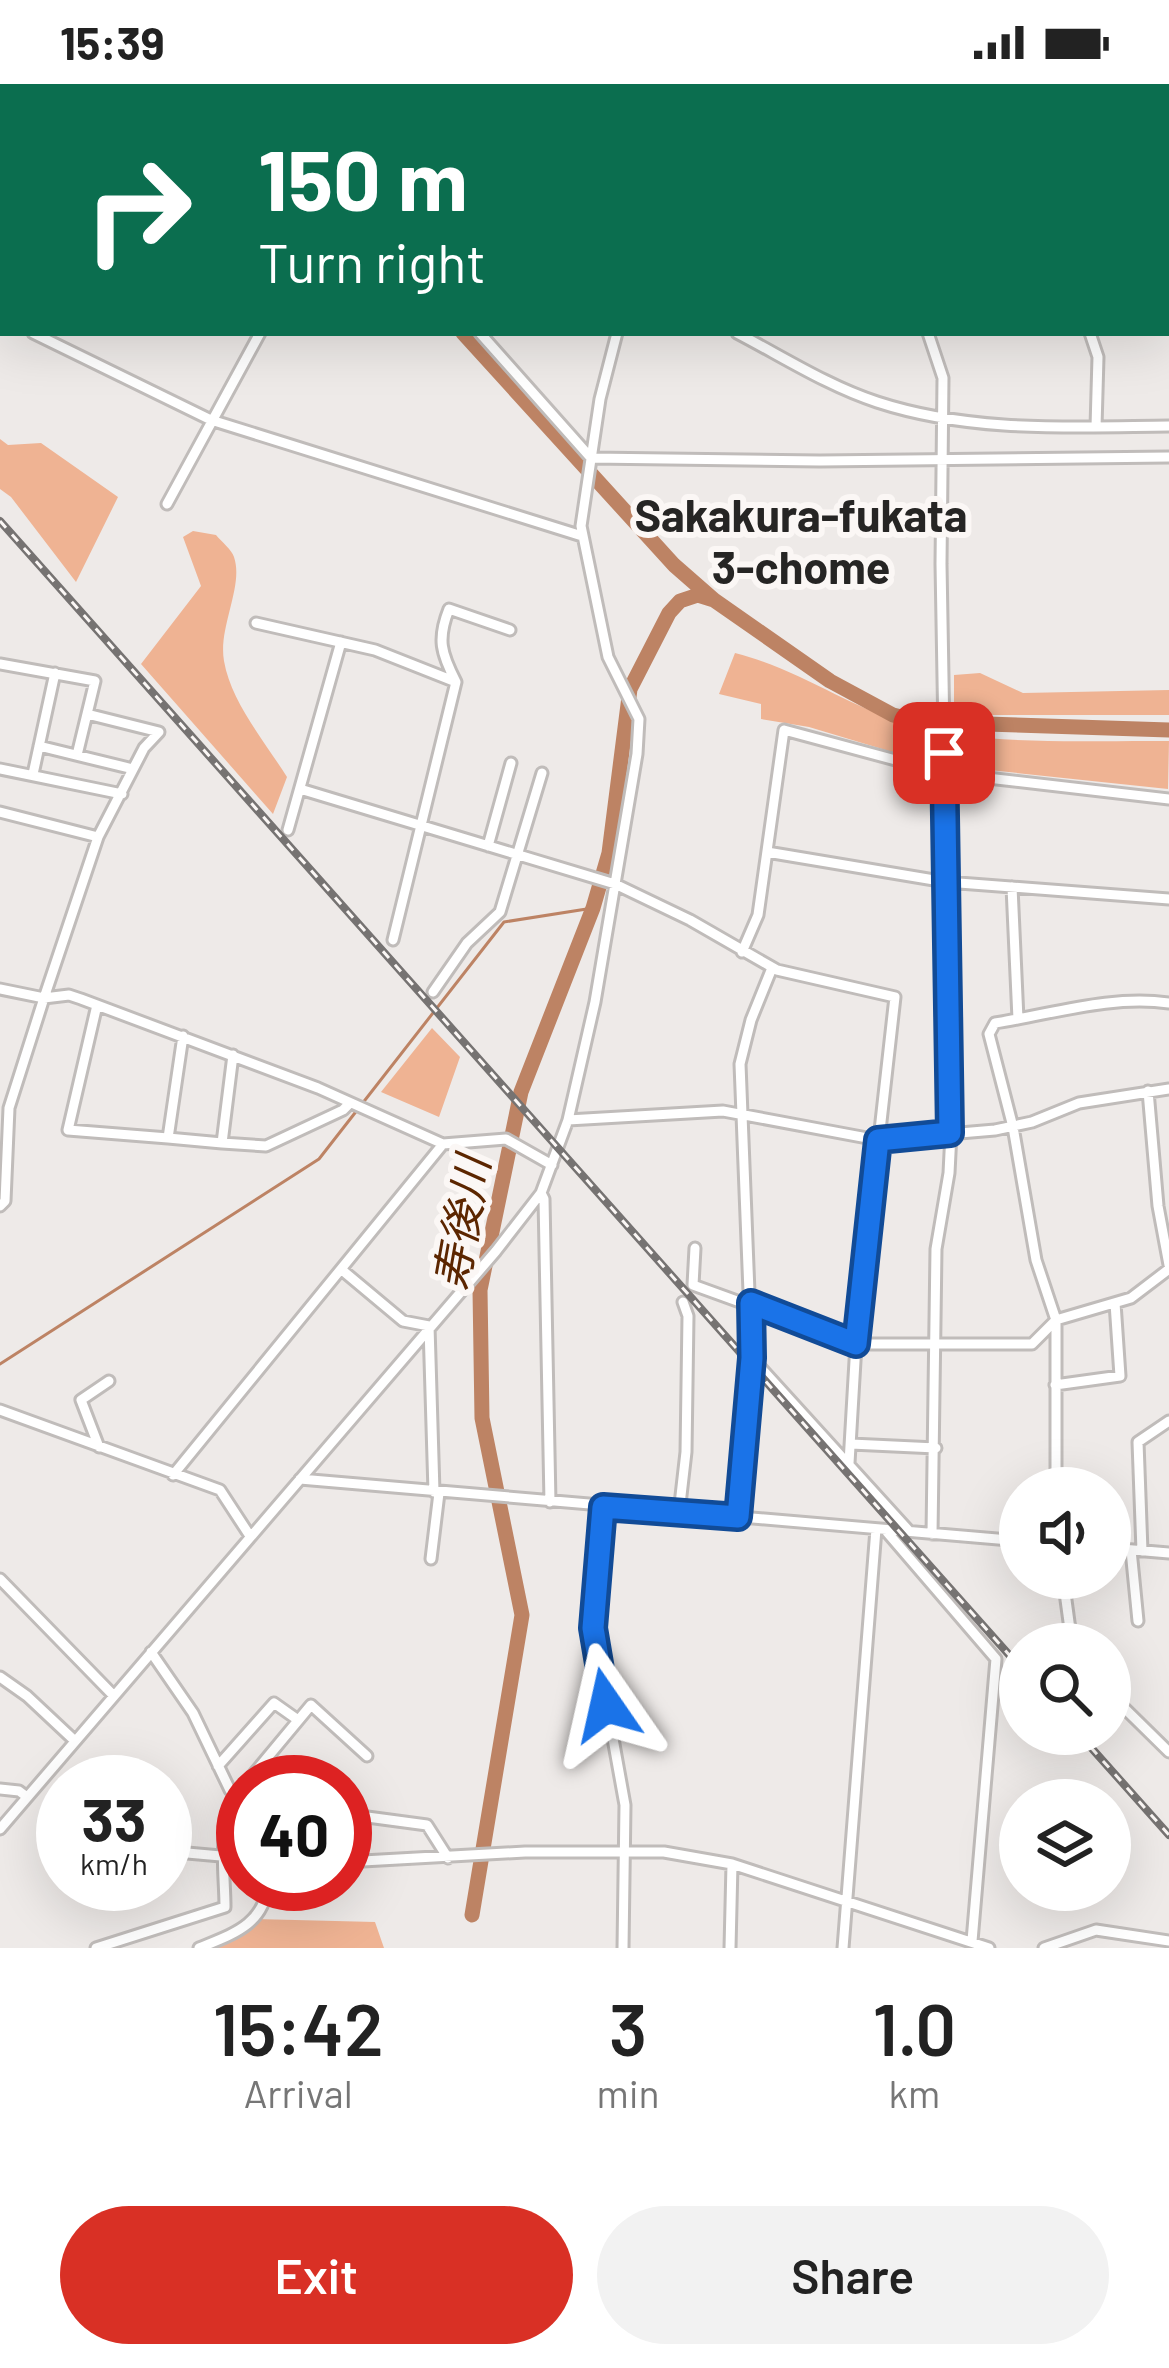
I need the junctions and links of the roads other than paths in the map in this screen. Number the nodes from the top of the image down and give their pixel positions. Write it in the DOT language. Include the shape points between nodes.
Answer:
graph roads {
  1 [pos="38,336"];
  2 [pos="258,336"];
  3 [pos="483,336"];
  4 [pos="616,336"];
  5 [pos="743,336"];
  6 [pos="929,336"];
  7 [pos="1091,336"];
  8 [pos="940,419"];
  9 [pos="211,420"];
  10 [pos="1169,426"];
  11 [pos="1096,427"];
  12 [pos="1169,457"];
  13 [pos="940,459"];
  14 [pos="590,461"];
  15 [pos="167,504"];
  16 [pos="582,536"];
  17 [pos="256,623"];
  18 [pos="510,630"];
  19 [pos="341,642"];
  20 [pos="0,664"];
  21 [pos="55,674"];
  22 [pos="456,682"];
  23 [pos="87,714"];
  24 [pos="39,746"];
  25 [pos="77,755"];
  26 [pos="511,763"];
  27 [pos="0,769"];
  28 [pos="133,769"];
  29 [pos="542,773"];
  30 [pos="944,773"];
  31 [pos="33,774"];
  32 [pos="299,789"];
  33 [pos="122,794"];
  34 [pos="1169,799"];
  35 [pos="0,812"];
  36 [pos="420,826"];
  37 [pos="288,830"];
  38 [pos="98,837"];
  39 [pos="488,846"];
  40 [pos="767,852"];
  41 [pos="519,855"];
  42 [pos="946,882"];
  43 [pos="613,883"];
  44 [pos="1012,887"];
  45 [pos="1169,899"];
  46 [pos="393,940"];
  47 [pos="742,952"];
  48 [pos="772,968"];
  49 [pos="0,989"];
  50 [pos="433,992"];
  51 [pos="44,998"];
  52 [pos="1169,1004"];
  53 [pos="97,1005"];
  54 [pos="1018,1019"];
  55 [pos="183,1036"];
  56 [pos="233,1055"];
  57 [pos="1169,1089"];
  58 [pos="1148,1091"];
  59 [pos="355,1107"];
  60 [pos="741,1112"];
  61 [pos="568,1120"];
  62 [pos="1013,1127"];
  63 [pos="950,1133"];
  64 [pos="168,1138"];
  65 [pos="878,1140"];
  66 [pos="222,1143"];
  67 [pos="443,1144"];
  68 [pos="552,1166"];
  69 [pos="541,1193"];
  70 [pos="0,1206"];
  71 [pos="694,1248"];
  72 [pos="1169,1267"];
  73 [pos="342,1270"];
  74 [pos="683,1302"];
  75 [pos="751,1303"];
  76 [pos="1115,1303"];
  77 [pos="1056,1320"];
  78 [pos="429,1326"];
  79 [pos="856,1344"];
  80 [pos="937,1345"];
  81 [pos="752,1358"];
  82 [pos="109,1381"];
  83 [pos="1055,1385"];
  84 [pos="0,1410"];
  85 [pos="1169,1421"];
  86 [pos="850,1444"];
  87 [pos="98,1447"];
  88 [pos="936,1448"];
  89 [pos="849,1463"];
  90 [pos="1056,1467"];
  91 [pos="173,1474"];
  92 [pos="300,1479"];
  93 [pos="436,1492"];
  94 [pos="550,1502"];
  95 [pos="603,1507"];
  96 [pos="679,1513"];
  97 [pos="738,1517"];
  98 [pos="880,1530"];
  99 [pos="910,1532"];
  100 [pos="932,1534"];
  101 [pos="250,1536"];
  102 [pos="999,1539"];
  103 [pos="1131,1550"];
  104 [pos="1137,1550"];
  105 [pos="1169,1553"];
  106 [pos="431,1559"];
  107 [pos="0,1579"];
  108 [pos="1138,1621"];
  109 [pos="151,1652"];
  110 [pos="0,1677"];
  111 [pos="114,1696"];
  112 [pos="1131,1715"];
  113 [pos="298,1720"];
  114 [pos="75,1741"];
  115 [pos="1169,1752"];
  116 [pos="63,1755"];
  117 [pos="228,1755"];
  118 [pos="270,1755"];
  119 [pos="366,1755"];
  120 [pos="216,1762"];
  121 [pos="36,1786"];
  122 [pos="0,1789"];
  123 [pos="27,1797"];
  124 [pos="372,1818"];
  125 [pos="0,1829"];
  126 [pos="623,1851"];
  127 [pos="448,1858"];
  128 [pos="372,1861"];
  129 [pos="732,1864"];
  130 [pos="844,1899"];
  131 [pos="216,1910"];
  132 [pos="261,1911"];
  133 [pos="972,1941"];
  134 [pos="1169,1941"];
  135 [pos="96,1948"];
  136 [pos="200,1948"];
  137 [pos="623,1948"];
  138 [pos="730,1948"];
  139 [pos="843,1948"];
  140 [pos="989,1948"];
  141 [pos="1043,1948"];
  1 -- 9 [label="street"];
  2 -- 9 [label="street"];
  3 -- 14 [label="street"];
  4 -- 14 [label="street"];
  5 -- 8 [label="street" via="852,393"];
  6 -- 8 [label="street" via="943,378"];
  7 -- 11 [label="street"];
  8 -- 11 [label="street"];
  8 -- 13 [label="street"];
  9 -- 15 [label="street"];
  9 -- 16 [label="street"];
  10 -- 11 [label="street"];
  12 -- 13 [label="street"];
  13 -- 14 [label="street"];
  13 -- 30 [label="street"];
  14 -- 16 [label="street"];
  16 -- 43 [label="street" via="608,657 640,730"];
  17 -- 19 [label="street"];
  18 -- 22 [label="street" via="449,609 438,636"];
  19 -- 22 [label="street"];
  19 -- 32 [label="street"];
  20 -- 21 [label="street"];
  21 -- 23 [label="street" via="95,681"];
  21 -- 24 [label="street"];
  22 -- 36 [label="street"];
  23 -- 25 [label="street"];
  23 -- 28 [label="street" via="159,732"];
  24 -- 25 [label="street"];
  24 -- 31 [label="street"];
  25 -- 28 [label="street"];
  26 -- 39 [label="street"];
  27 -- 31 [label="street"];
  28 -- 33 [label="street"];
  29 -- 41 [label="street"];
  30 -- 34 [label="street"];
  30 -- 40 [label="street" via="784,730"];
  30 -- 42 [label="street"];
  31 -- 33 [label="street"];
  32 -- 36 [label="street"];
  32 -- 37 [label="street"];
  33 -- 38 [label="street"];
  35 -- 38 [label="street"];
  36 -- 39 [label="street"];
  36 -- 46 [label="street"];
  38 -- 51 [label="street"];
  39 -- 41 [label="street"];
  40 -- 42 [label="street"];
  40 -- 47 [label="street" via="758,915"];
  41 -- 43 [label="street"];
  41 -- 50 [label="street" via="500,912"];
  42 -- 44 [label="street"];
  42 -- 63 [label="street"];
  43 -- 47 [label="street"];
  43 -- 61 [label="street"];
  44 -- 45 [label="street"];
  44 -- 54 [label="street"];
  47 -- 48 [label="street"];
  48 -- 60 [label="street" via="740,1064"];
  48 -- 65 [label="street" via="895,997"];
  49 -- 51 [label="street"];
  51 -- 53 [label="street" via="69,995"];
  51 -- 70 [label="street" via="8,1108"];
  52 -- 54 [label="street" via="1136,999"];
  53 -- 55 [label="street"];
  53 -- 64 [label="street" via="68,1130"];
  54 -- 62 [label="street" via="995,1023 989,1034"];
  55 -- 56 [label="street"];
  55 -- 64 [label="street"];
  56 -- 59 [label="street"];
  56 -- 66 [label="street"];
  57 -- 58 [label="street"];
  58 -- 62 [label="street" via="1078,1103"];
  58 -- 72 [label="street"];
  59 -- 66 [label="street" via="266,1146"];
  59 -- 67 [label="street"];
  60 -- 61 [label="street"];
  60 -- 65 [label="street"];
  60 -- 75 [label="street"];
  61 -- 68 [label="street"];
  62 -- 63 [label="street"];
  62 -- 77 [label="street" via="1036,1260"];
  63 -- 65 [label="street"];
  63 -- 80 [label="street" via="936,1249"];
  64 -- 66 [label="street"];
  65 -- 79 [label="street"];
  67 -- 68 [label="street" via="511,1140"];
  67 -- 73 [label="street"];
  68 -- 69 [label="street"];
  69 -- 78 [label="street"];
  69 -- 94 [label="street"];
  71 -- 75 [label="street" via="693,1285"];
  72 -- 76 [label="street"];
  73 -- 78 [label="street" via="403,1321"];
  73 -- 91 [label="street"];
  74 -- 96 [label="street" via="687,1408"];
  75 -- 79 [label="street"];
  75 -- 81 [label="street"];
  76 -- 77 [label="street"];
  76 -- 83 [label="street" via="1122,1373"];
  77 -- 80 [label="street" via="1032,1344"];
  77 -- 83 [label="street"];
  78 -- 92 [label="street"];
  78 -- 93 [label="street"];
  79 -- 80 [label="street"];
  79 -- 86 [label="street"];
  80 -- 88 [label="street"];
  81 -- 89 [label="street"];
  81 -- 97 [label="street"];
  82 -- 87 [label="street" via="81,1400"];
  83 -- 90 [label="street"];
  84 -- 87 [label="street"];
  85 -- 104 [label="street" via="1138,1442"];
  86 -- 88 [label="street"];
  86 -- 89 [label="street"];
  87 -- 91 [label="street"];
  88 -- 100 [label="street"];
  89 -- 99 [label="street"];
  91 -- 101 [label="street" via="220,1490"];
  92 -- 93 [label="street"];
  92 -- 101 [label="street"];
  93 -- 94 [label="street"];
  93 -- 106 [label="street"];
  94 -- 95 [label="street"];
  95 -- 96 [label="street"];
  95 -- 126 [label="street" via="593,1628 625,1805"];
  96 -- 97 [label="street"];
  97 -- 98 [label="street"];
  98 -- 99 [label="street"];
  98 -- 130 [label="street"];
  98 -- 133 [label="street" via="996,1659"];
  99 -- 100 [label="street"];
  100 -- 102 [label="street"];
  101 -- 109 [label="street"];
  103 -- 104 [label="street"];
  104 -- 105 [label="street"];
  104 -- 108 [label="street"];
  107 -- 111 [label="street"];
  109 -- 111 [label="street"];
  109 -- 120 [label="street"];
  110 -- 114 [label="street"];
  111 -- 114 [label="street"];
  112 -- 115 [label="street"];
  113 -- 117 [label="street" via="274,1703"];
  113 -- 118 [label="street"];
  113 -- 119 [label="street" via="310,1705"];
  114 -- 116 [label="street"];
  121 -- 123 [label="street"];
  122 -- 123 [label="street"];
  123 -- 125 [label="street"];
  124 -- 127 [label="street" via="427,1825"];
  126 -- 127 [label="street"];
  126 -- 129 [label="street"];
  126 -- 137 [label="street"];
  127 -- 128 [label="street"];
  129 -- 130 [label="street"];
  129 -- 138 [label="street"];
  130 -- 133 [label="street"];
  130 -- 139 [label="street"];
  131 -- 135 [label="street"];
  132 -- 136 [label="street" via="242,1930"];
  133 -- 140 [label="street"];
  134 -- 141 [label="street" via="1096,1930"];
}
